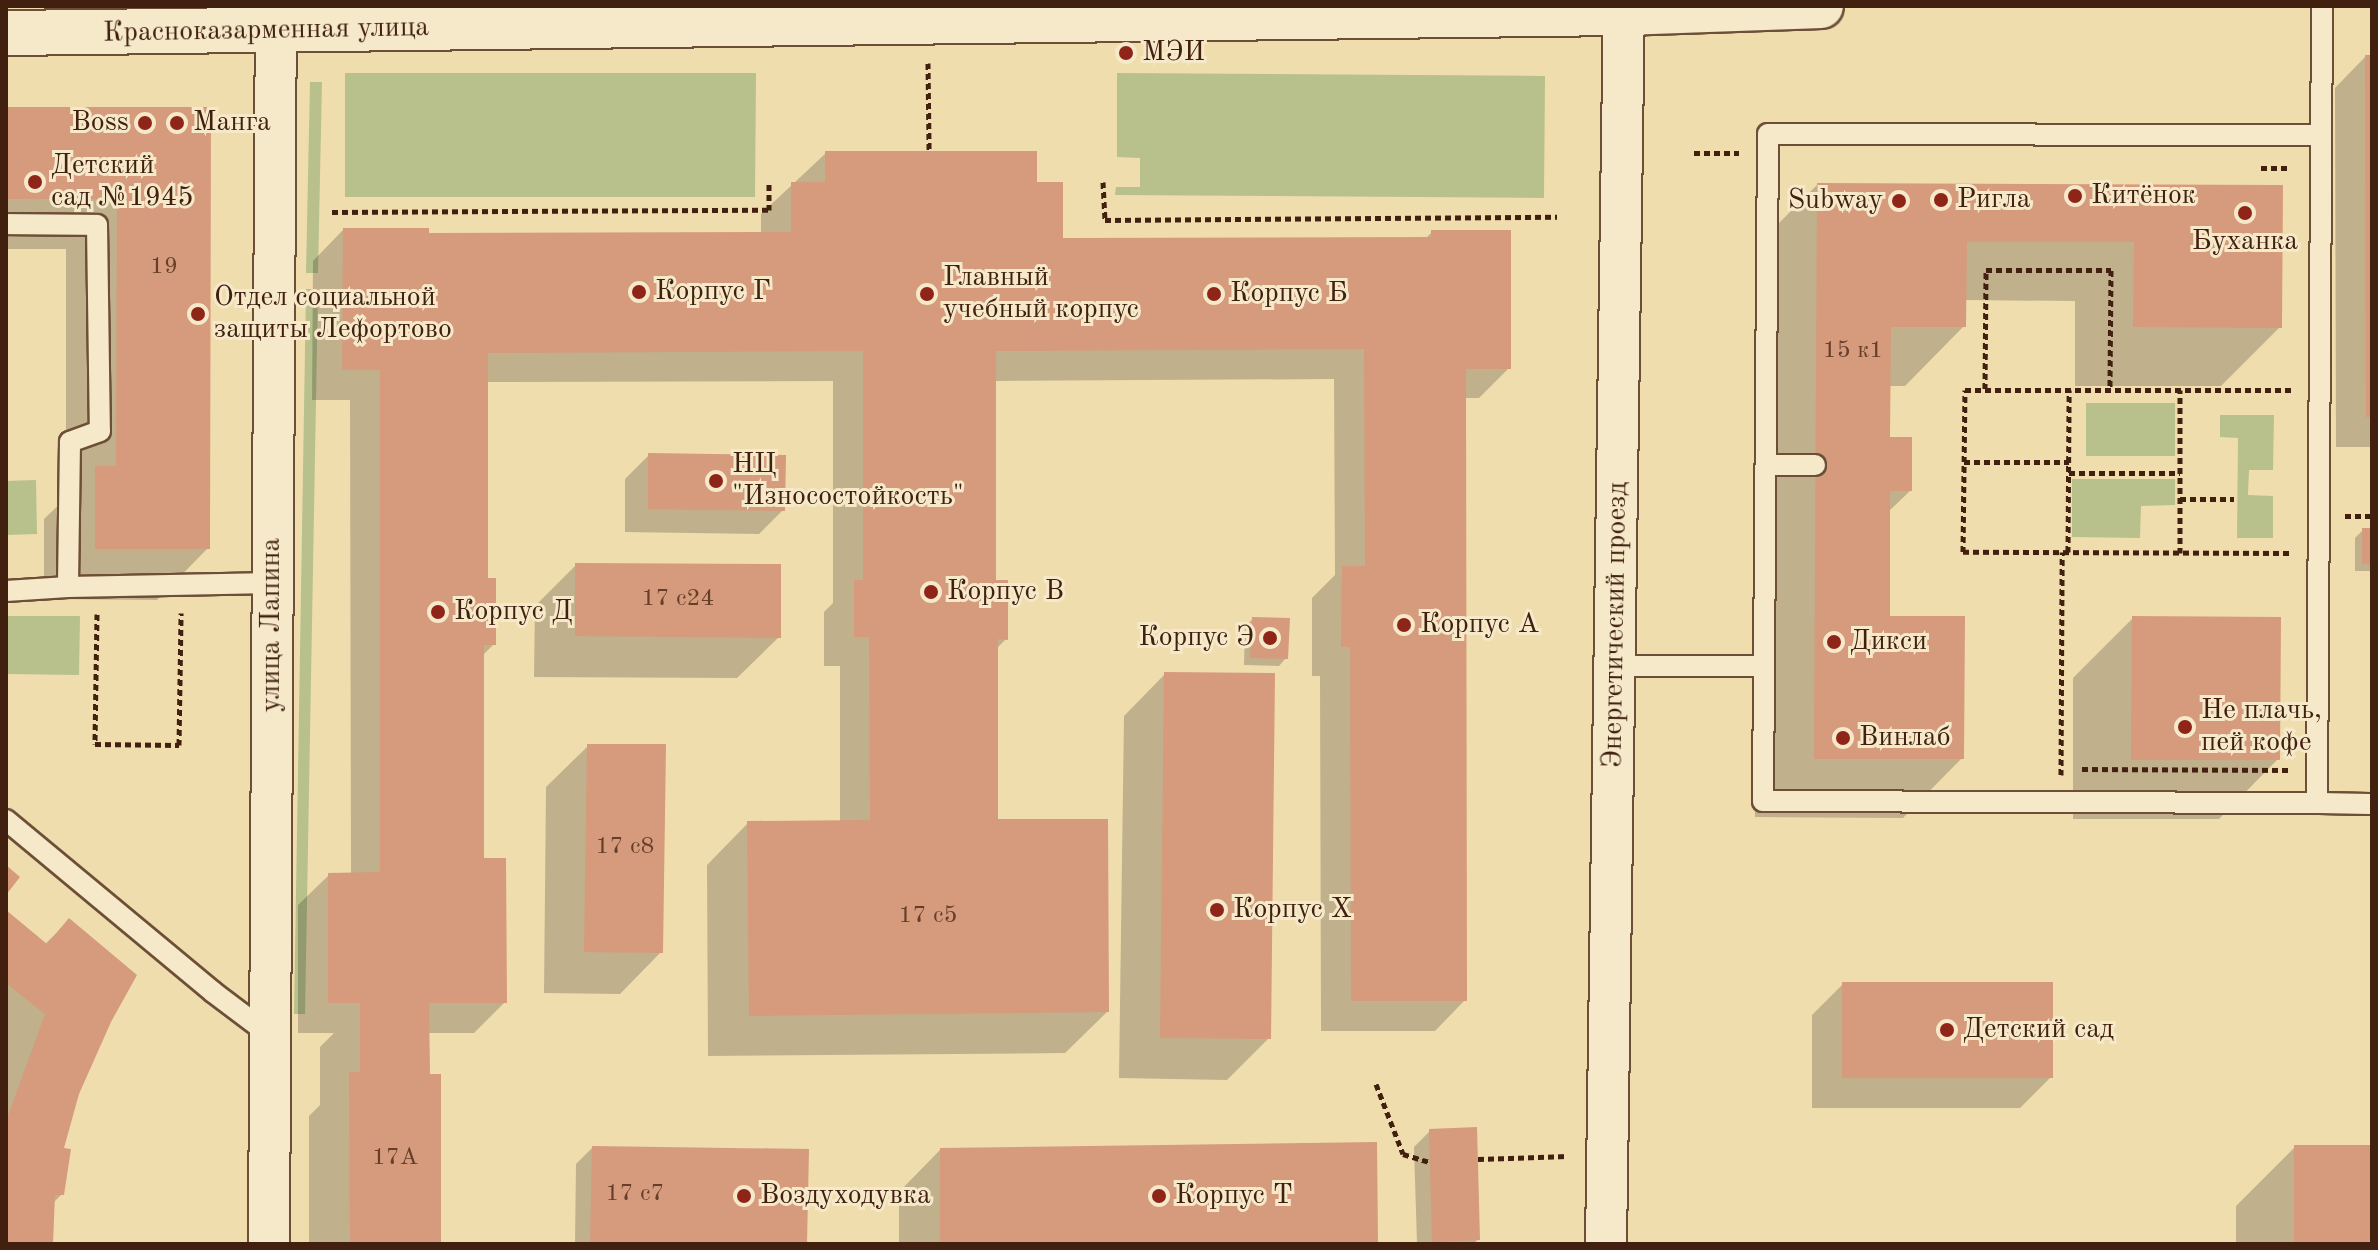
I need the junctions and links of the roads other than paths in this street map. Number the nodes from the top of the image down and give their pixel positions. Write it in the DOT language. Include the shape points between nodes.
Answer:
graph roads {
  1 [pos="1821,6"];
  2 [pos="2322,6"];
  3 [pos="1332,10"];
  4 [pos="1624,10"];
  5 [pos="276,19"];
  6 [pos="6,33"];
  7 [pos="2321,135"];
  8 [pos="6,224"];
  9 [pos="1767,465"];
  10 [pos="1815,465"];
  11 [pos="273,583"];
  12 [pos="68,587"];
  13 [pos="6,591"];
  14 [pos="1615,666"];
  15 [pos="1764,666"];
  16 [pos="2317,803"];
  17 [pos="2372,804"];
  18 [pos="6,820"];
  19 [pos="270,1035"];
  20 [pos="269,1244"];
  21 [pos="1606,1244"];
  1 -- 4 [label="main road, Красноказарменная улица"];
  2 -- 7 [label="lane"];
  3 -- 4 [label="main road, Красноказарменная улица"];
  3 -- 5 [label="main road, Красноказарменная улица"];
  4 -- 14 [label="street, Энергетический проезд"];
  5 -- 6 [label="main road, Красноказарменная улица"];
  5 -- 11 [label="street, улица Лапина"];
  7 -- 9 [label="lane" via="1768,134"];
  7 -- 16 [label="lane"];
  8 -- 12 [label="lane" via="97,225 100,431 70,442"];
  9 -- 10 [label="lane"];
  9 -- 15 [label="lane"];
  11 -- 12 [label="lane"];
  11 -- 19 [label="street, улица Лапина"];
  12 -- 13 [label="lane"];
  14 -- 15 [label="lane"];
  14 -- 21 [label="street, Энергетический проезд"];
  15 -- 16 [label="lane" via="1763,801"];
  16 -- 17 [label="lane"];
  18 -- 19 [label="lane"];
  19 -- 20 [label="street, улица Лапина"];
}
